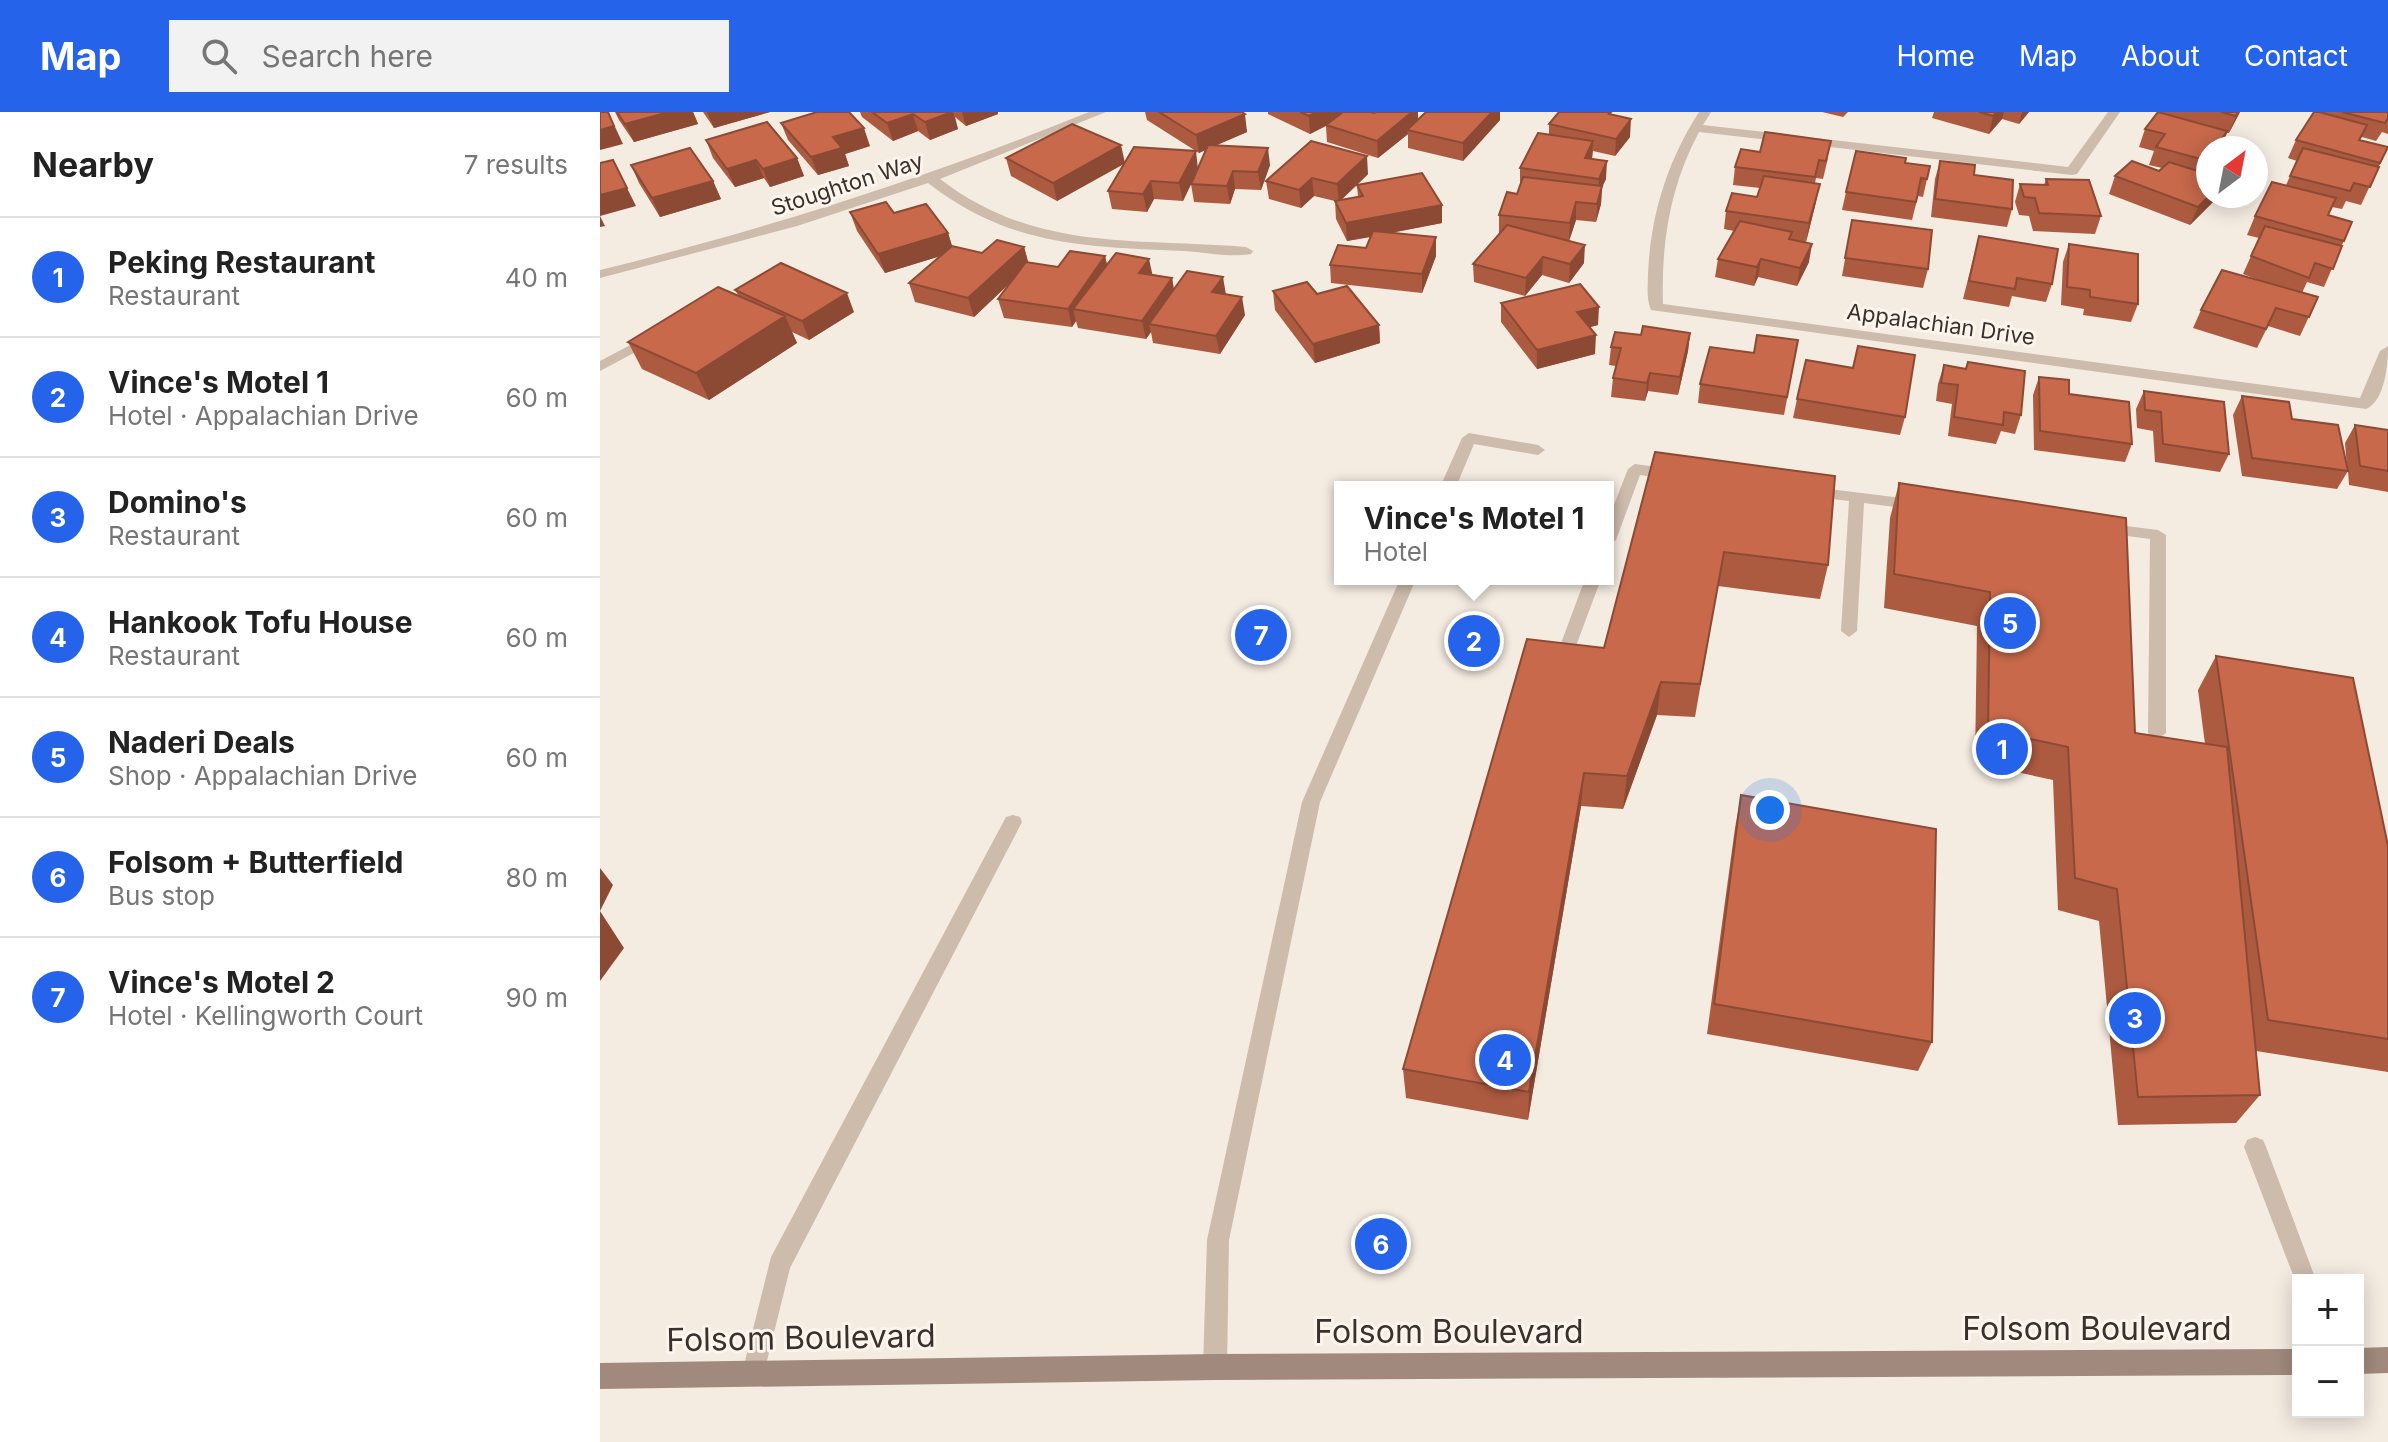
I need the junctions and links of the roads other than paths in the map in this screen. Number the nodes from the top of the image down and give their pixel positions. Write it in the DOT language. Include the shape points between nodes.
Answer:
graph roads {
  1 [pos="1100,112"];
  2 [pos="1705,112"];
  3 [pos="2114,112"];
  4 [pos="1695,128"];
  5 [pos="933,180"];
  6 [pos="1246,251"];
  7 [pos="600,274"];
  8 [pos="669,328"];
  9 [pos="2388,351"];
  10 [pos="600,367"];
  11 [pos="1538,450"];
  12 [pos="1694,477"];
  13 [pos="1451,481"];
  14 [pos="1798,490"];
  15 [pos="1857,497"];
  16 [pos="1936,507"];
  17 [pos="1614,524"];
  18 [pos="2079,525"];
  19 [pos="1405,585"];
  20 [pos="1591,585"];
  21 [pos="1849,631"];
  22 [pos="1565,654"];
  23 [pos="2157,733"];
  24 [pos="1013,822"];
  25 [pos="2255,1147"];
  26 [pos="2303,1274"];
  27 [pos="2388,1360"];
  28 [pos="2364,1361"];
  29 [pos="2292,1362"];
  30 [pos="1215,1367"];
  31 [pos="754,1373"];
  32 [pos="600,1376"];
  1 -- 5 [label="street, Stoughton Way"];
  2 -- 4 [label="street, Appalachian Drive"];
  3 -- 4 [label="street" via="2072,171"];
  4 -- 9 [label="street, Appalachian Drive" via="1667,189 1659,225 1656,307 2366,404"];
  5 -- 6 [label="street" via="972,208 1029,231 1099,243"];
  5 -- 7 [label="street, Stoughton Way" via="767,232"];
  8 -- 10 [label="lane"];
  11 -- 13 [label="lane" via="1469,438"];
  12 -- 17 [label="lane" via="1635,469"];
  14 -- 15 [label="lane"];
  15 -- 16 [label="lane"];
  15 -- 21 [label="lane"];
  18 -- 23 [label="lane" via="2158,535"];
  19 -- 30 [label="lane" via="1311,802 1218,1240"];
  20 -- 22 [label="lane"];
  24 -- 31 [label="lane" via="779,1265"];
  25 -- 26 [label="lane"];
  27 -- 28 [label="main road"];
  29 -- 30 [label="main road, Folsom Boulevard"];
  30 -- 31 [label="main road, Folsom Boulevard"];
  31 -- 32 [label="main road, Folsom Boulevard"];
}
